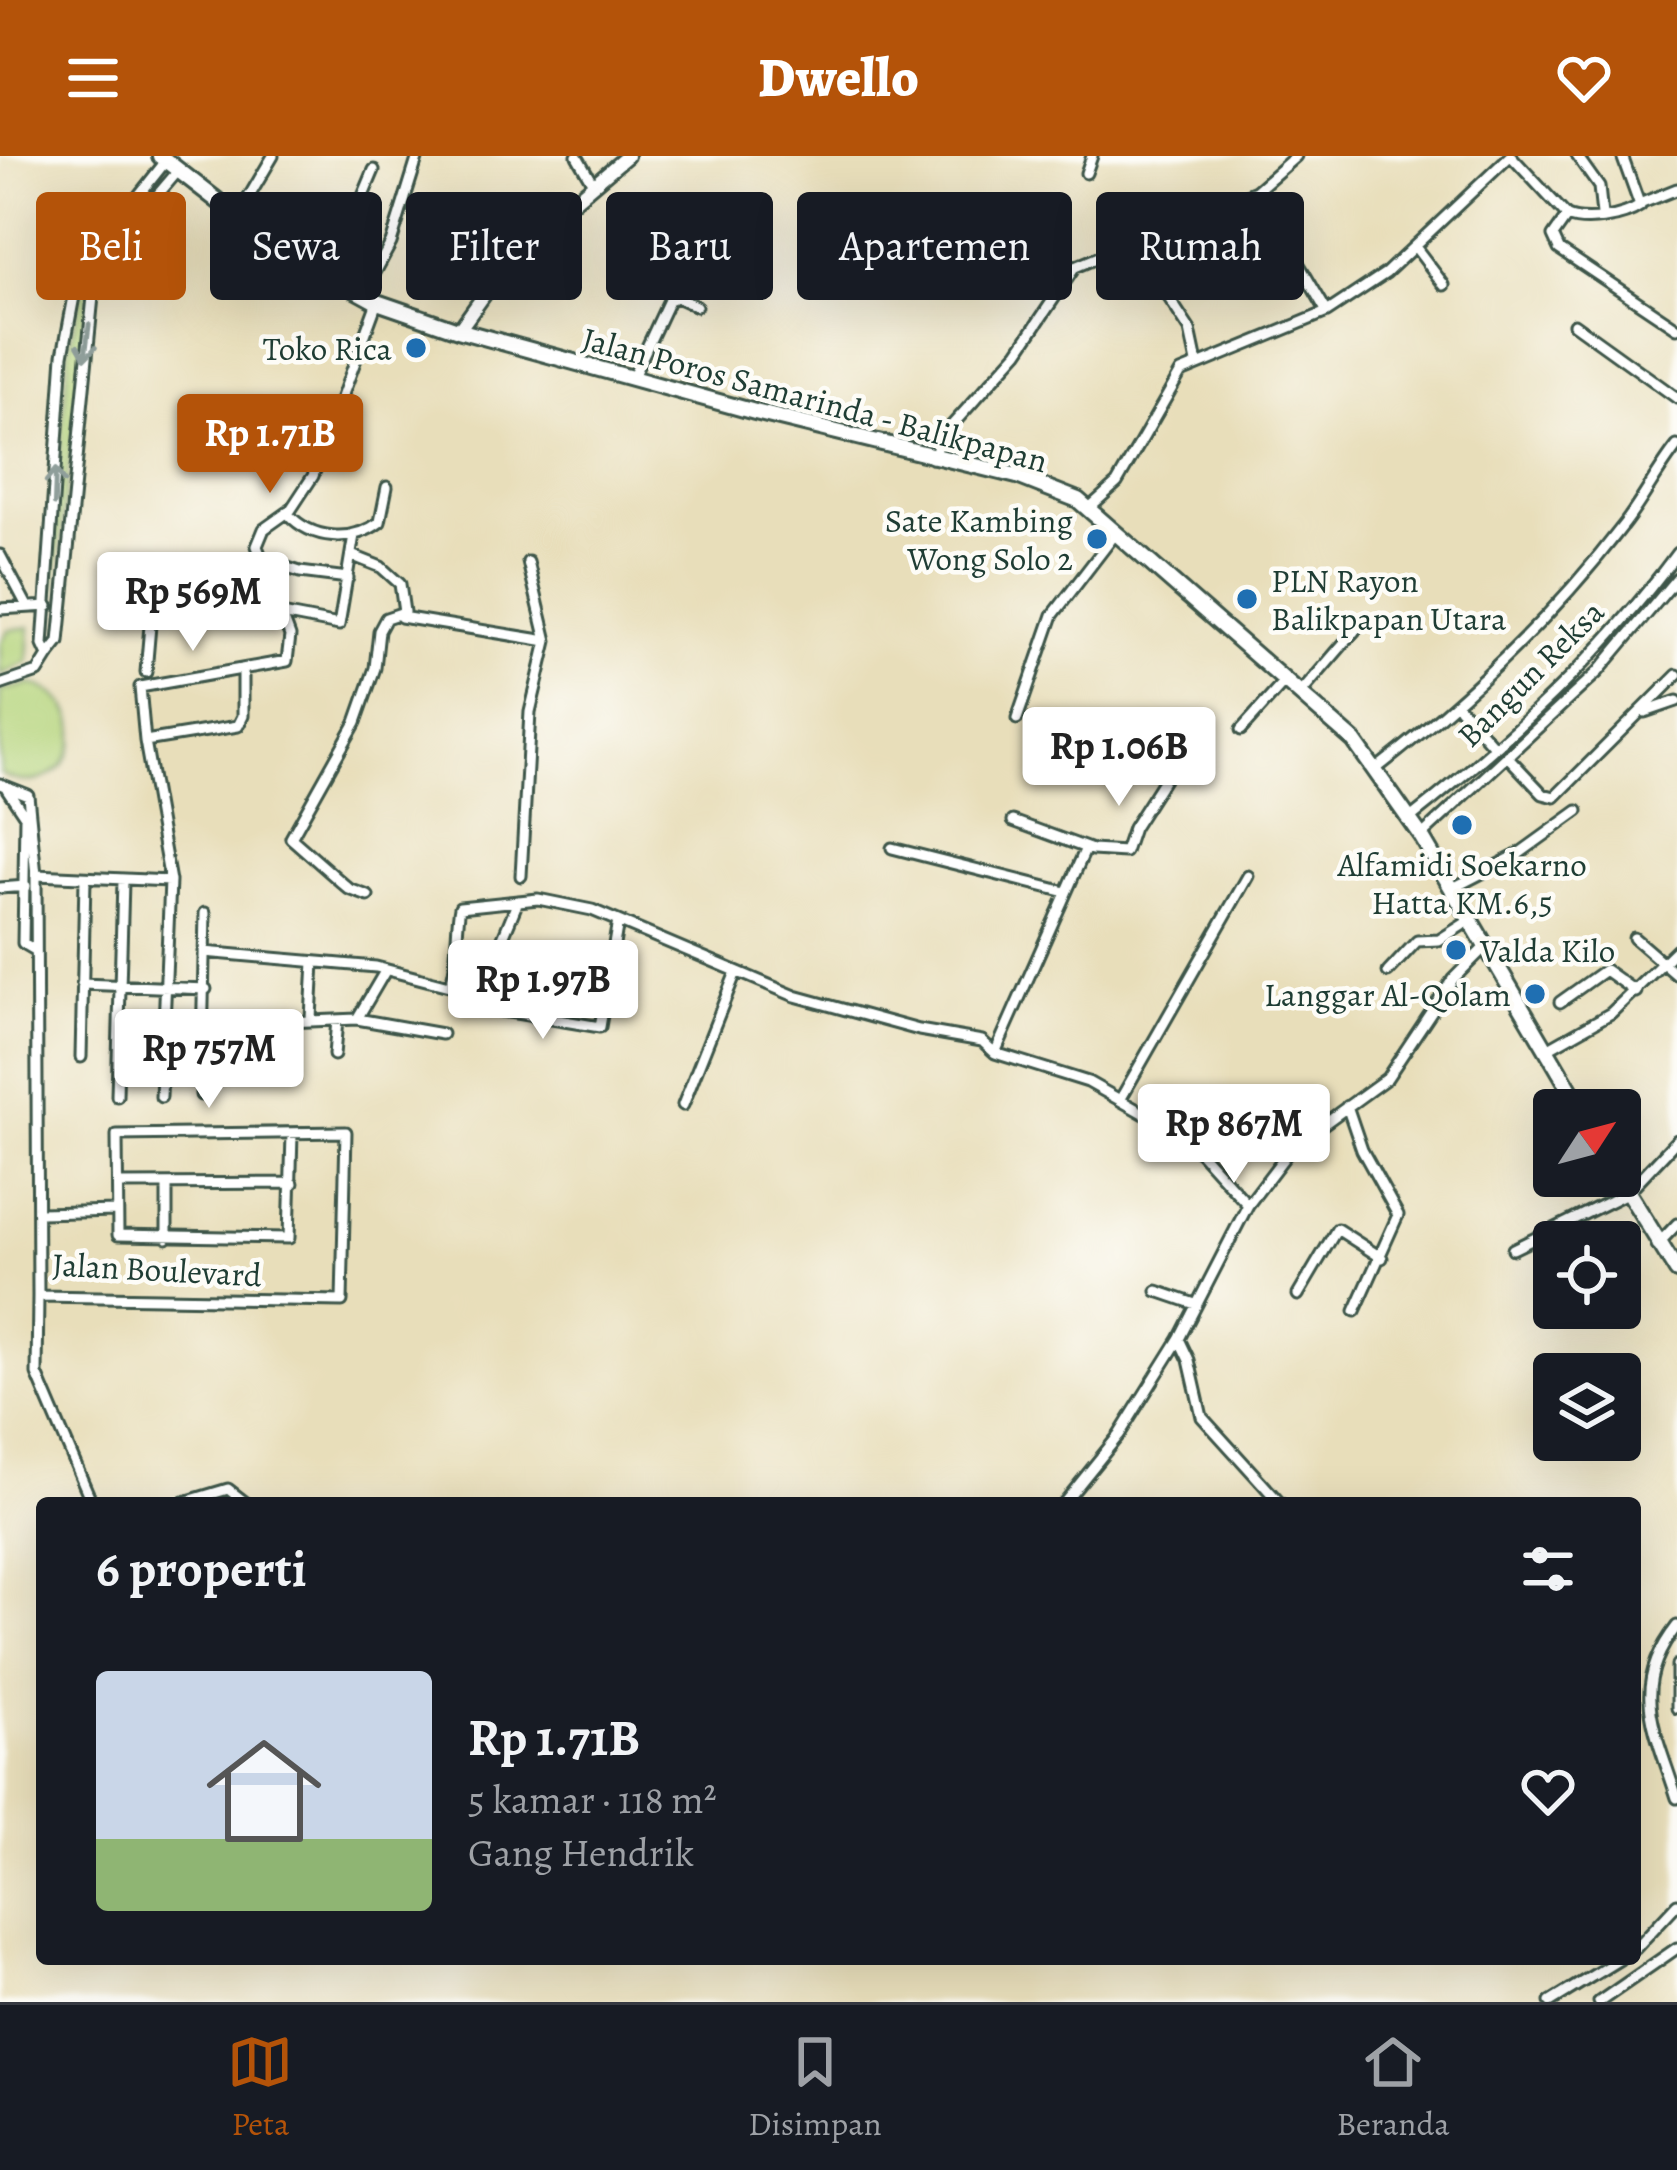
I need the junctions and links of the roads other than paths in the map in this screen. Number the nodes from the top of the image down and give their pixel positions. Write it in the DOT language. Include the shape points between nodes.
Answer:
graph roads {
  1 [pos="273,156"];
  2 [pos="577,156"];
  3 [pos="627,156"];
  4 [pos="1092,156"];
  5 [pos="1296,156"];
  6 [pos="1577,156"];
  7 [pos="1622,156"];
  8 [pos="1506,157"];
  9 [pos="417,158"];
  10 [pos="168,163"];
  11 [pos="374,170"];
  12 [pos="1086,173"];
  13 [pos="592,182"];
  14 [pos="1677,189"];
  15 [pos="1256,191"];
  16 [pos="252,192"];
  17 [pos="365,192"];
  18 [pos="210,196"];
  19 [pos="1642,203"];
  20 [pos="1602,215"];
  21 [pos="1567,216"];
  22 [pos="1415,248"];
  23 [pos="1096,257"];
  24 [pos="382,266"];
  25 [pos="1444,285"];
  26 [pos="369,300"];
  27 [pos="376,300"];
  28 [pos="1170,300"];
  29 [pos="696,306"];
  30 [pos="1327,312"];
  31 [pos="1574,324"];
  32 [pos="1677,328"];
  33 [pos="460,330"];
  34 [pos="1197,363"];
  35 [pos="632,379"];
  36 [pos="1677,398"];
  37 [pos="1677,446"];
  38 [pos="932,458"];
  39 [pos="387,487"];
  40 [pos="1089,508"];
  41 [pos="288,512"];
  42 [pos="1116,533"];
  43 [pos="354,535"];
  44 [pos="1677,553"];
  45 [pos="351,555"];
  46 [pos="0,557"];
  47 [pos="528,562"];
  48 [pos="265,569"];
  49 [pos="348,578"];
  50 [pos="1677,578"];
  51 [pos="26,604"];
  52 [pos="48,606"];
  53 [pos="0,609"];
  54 [pos="282,614"];
  55 [pos="400,616"];
  56 [pos="1363,622"];
  57 [pos="547,640"];
  58 [pos="45,650"];
  59 [pos="1592,654"];
  60 [pos="1604,666"];
  61 [pos="243,670"];
  62 [pos="146,672"];
  63 [pos="1677,675"];
  64 [pos="1284,682"];
  65 [pos="0,685"];
  66 [pos="1300,694"];
  67 [pos="1677,701"];
  68 [pos="1456,703"];
  69 [pos="1645,712"];
  70 [pos="1017,719"];
  71 [pos="1200,723"];
  72 [pos="1240,730"];
  73 [pos="145,741"];
  74 [pos="1495,748"];
  75 [pos="1509,758"];
  76 [pos="1376,769"];
  77 [pos="3,786"];
  78 [pos="1578,812"];
  79 [pos="1409,819"];
  80 [pos="1013,821"];
  81 [pos="1421,836"];
  82 [pos="892,848"];
  83 [pos="1086,848"];
  84 [pos="36,875"];
  85 [pos="521,876"];
  86 [pos="1249,876"];
  87 [pos="85,879"];
  88 [pos="123,881"];
  89 [pos="170,881"];
  90 [pos="26,886"];
  91 [pos="0,888"];
  92 [pos="1453,888"];
  93 [pos="1066,892"];
  94 [pos="368,896"];
  95 [pos="518,902"];
  96 [pos="205,913"];
  97 [pos="1472,919"];
  98 [pos="618,921"];
  99 [pos="1634,938"];
  100 [pos="1486,946"];
  101 [pos="1677,949"];
  102 [pos="35,950"];
  103 [pos="204,952"];
  104 [pos="314,962"];
  105 [pos="1664,962"];
  106 [pos="736,972"];
  107 [pos="1388,972"];
  108 [pos="384,973"];
  109 [pos="1677,975"];
  110 [pos="519,979"];
  111 [pos="82,984"];
  112 [pos="122,985"];
  113 [pos="163,985"];
  114 [pos="451,986"];
  115 [pos="206,989"];
  116 [pos="1636,992"];
  117 [pos="608,994"];
  118 [pos="1561,1002"];
  119 [pos="522,1014"];
  120 [pos="311,1018"];
  121 [pos="337,1019"];
  122 [pos="357,1019"];
  123 [pos="240,1024"];
  124 [pos="442,1034"];
  125 [pos="1550,1048"];
  126 [pos="995,1054"];
  127 [pos="334,1055"];
  128 [pos="82,1057"];
  129 [pos="1571,1089"];
  130 [pos="201,1095"];
  131 [pos="117,1096"];
  132 [pos="161,1097"];
  133 [pos="1120,1100"];
  134 [pos="683,1105"];
  135 [pos="1347,1106"];
  136 [pos="292,1134"];
  137 [pos="1677,1140"];
  138 [pos="1641,1177"];
  139 [pos="292,1183"];
  140 [pos="120,1184"];
  141 [pos="167,1186"];
  142 [pos="1617,1197"];
  143 [pos="1630,1197"];
  144 [pos="1248,1205"];
  145 [pos="116,1211"];
  146 [pos="40,1213"];
  147 [pos="1677,1225"];
  148 [pos="167,1238"];
  149 [pos="1657,1245"];
  150 [pos="1514,1249"];
  151 [pos="1382,1258"];
  152 [pos="1677,1271"];
  153 [pos="1157,1291"];
  154 [pos="1298,1295"];
  155 [pos="38,1296"];
  156 [pos="1195,1304"];
  157 [pos="1355,1311"];
  158 [pos="1178,1339"];
  159 [pos="89,1497"];
  160 [pos="201,1497"];
  161 [pos="238,1497"];
  162 [pos="1069,1497"];
  163 [pos="1274,1497"];
  164 [pos="1677,1626"];
  165 [pos="1677,1665"];
  166 [pos="1677,1708"];
  167 [pos="1677,1798"];
  168 [pos="1677,1904"];
  169 [pos="1641,1943"];
  170 [pos="1677,1948"];
  171 [pos="1610,1965"];
  172 [pos="1550,2002"];
  173 [pos="1599,2002"];
  1 -- 16 [label="street"];
  2 -- 13 [label="street"];
  3 -- 13 [label="main road"];
  4 -- 12 [label="street"];
  5 -- 15 [label="street"];
  6 -- 20 [label="street" via="1598,187"];
  7 -- 19 [label="street"];
  8 -- 21 [label="street"];
  8 -- 22 [label="street"];
  9 -- 24 [label="street"];
  10 -- 18 [label="highway, Jalan Poros Samarinda - Balikpapan"];
  52 -- 10 [label="street, one-way" via="74,291 89,258"];
  10 -- 58 [label="street, one-way" via="95,276 59,642"];
  11 -- 17 [label="street"];
  13 -- 33 [label="main road" via="518,249"];
  14 -- 19 [label="street"];
  15 -- 30 [label="street"];
  19 -- 20 [label="street" via="1629,214"];
  20 -- 21 [label="street"];
  21 -- 32 [label="street" via="1553,243"];
  22 -- 25 [label="street"];
  22 -- 30 [label="street"];
  23 -- 38 [label="street" via="1075,267"];
  26 -- 41 [label="street" via="313,476"];
  27 -- 33 [label="highway, Jalan Poros Samarinda - Balikpapan"];
  28 -- 34 [label="street" via="1190,330"];
  29 -- 35 [label="street" via="669,300"];
  30 -- 34 [label="street"];
  31 -- 36 [label="street"];
  33 -- 35 [label="highway, Jalan Poros Samarinda - Balikpapan"];
  34 -- 40 [label="street" via="1176,377 1117,482"];
  35 -- 38 [label="highway, Jalan Poros Samarinda - Balikpapan"];
  37 -- 68 [label="street" via="1549,614"];
  38 -- 40 [label="highway, Jalan Poros Samarinda - Balikpapan" via="1017,476"];
  39 -- 43 [label="street" via="380,522"];
  40 -- 42 [label="highway, Jalan Poros Samarinda - Balikpapan"];
  41 -- 43 [label="street" via="324,535"];
  41 -- 48 [label="street" via="259,537"];
  42 -- 64 [label="highway, Jalan Poros Samarinda - Balikpapan"];
  42 -- 70 [label="street" via="1052,615"];
  43 -- 45 [label="street"];
  44 -- 59 [label="street, Bangun Reksa"];
  45 -- 49 [label="street"];
  45 -- 55 [label="street" via="400,584"];
  46 -- 51 [label="street"];
  47 -- 57 [label="street"];
  48 -- 49 [label="street"];
  48 -- 54 [label="street"];
  48 -- 62 [label="street" via="248,582 202,575 189,592 152,602"];
  49 -- 54 [label="street" via="339,625"];
  50 -- 60 [label="street"];
  51 -- 52 [label="street"];
  51 -- 53 [label="street"];
  52 -- 58 [label="street"];
  54 -- 61 [label="street" via="287,661"];
  55 -- 57 [label="street"];
  55 -- 94 [label="street" via="379,631 375,668 350,734 291,832 313,861"];
  56 -- 66 [label="street"];
  57 -- 85 [label="street" via="530,712"];
  58 -- 65 [label="street" via="38,672"];
  59 -- 60 [label="street"];
  59 -- 74 [label="street, Bangun Reksa"];
  60 -- 75 [label="street"];
  61 -- 73 [label="street" via="238,726"];
  61 -- 73 [label="street" via="140,687"];
  63 -- 69 [label="street"];
  64 -- 66 [label="highway, Jalan Poros Samarinda - Balikpapan"];
  64 -- 72 [label="street"];
  66 -- 76 [label="highway, Jalan Poros Samarinda - Balikpapan"];
  67 -- 69 [label="street"];
  68 -- 74 [label="street"];
  68 -- 76 [label="street"];
  69 -- 75 [label="street" via="1555,797"];
  71 -- 83 [label="street" via="1125,852"];
  73 -- 89 [label="street"];
  74 -- 79 [label="street, Bangun Reksa"];
  75 -- 81 [label="street"];
  76 -- 79 [label="highway, Jalan Poros Samarinda - Balikpapan"];
  77 -- 84 [label="street, Jalan Boulevard" via="30,802"];
  77 -- 90 [label="street" via="25,816"];
  78 -- 92 [label="street"];
  79 -- 81 [label="highway, Jalan Poros Samarinda - Balikpapan"];
  80 -- 83 [label="street"];
  81 -- 92 [label="highway, Jalan Poros Samarinda - Balikpapan"];
  82 -- 93 [label="street"];
  83 -- 93 [label="street"];
  84 -- 87 [label="street"];
  84 -- 102 [label="street, Jalan Boulevard"];
  86 -- 133 [label="street"];
  87 -- 88 [label="street"];
  87 -- 111 [label="street"];
  88 -- 89 [label="street"];
  88 -- 112 [label="street"];
  89 -- 113 [label="street"];
  90 -- 91 [label="street"];
  90 -- 102 [label="street" via="22,943"];
  92 -- 97 [label="highway, Jalan Poros Samarinda - Balikpapan"];
  93 -- 126 [label="street"];
  95 -- 98 [label="street" via="538,899"];
  95 -- 110 [label="street" via="491,960"];
  95 -- 114 [label="street" via="460,907"];
  96 -- 103 [label="street"];
  97 -- 100 [label="highway, Jalan Poros Samarinda - Balikpapan"];
  97 -- 107 [label="street" via="1439,940 1417,941"];
  98 -- 106 [label="street"];
  98 -- 117 [label="street"];
  99 -- 105 [label="street"];
  100 -- 125 [label="highway, Jalan Poros Samarinda - Balikpapan"];
  100 -- 135 [label="street" via="1453,979 1397,1066"];
  101 -- 105 [label="street"];
  102 -- 146 [label="street, Jalan Boulevard"];
  103 -- 104 [label="street"];
  103 -- 115 [label="street"];
  104 -- 108 [label="street"];
  104 -- 120 [label="street"];
  105 -- 109 [label="street"];
  105 -- 116 [label="street"];
  106 -- 126 [label="street" via="848,1011 978,1040"];
  106 -- 134 [label="street"];
  108 -- 114 [label="street"];
  108 -- 122 [label="street"];
  110 -- 117 [label="street"];
  110 -- 119 [label="street"];
  111 -- 112 [label="street"];
  111 -- 128 [label="street"];
  112 -- 113 [label="street"];
  112 -- 131 [label="street"];
  113 -- 115 [label="street"];
  113 -- 132 [label="street"];
  114 -- 119 [label="street" via="464,1006"];
  115 -- 130 [label="street"];
  116 -- 118 [label="street" via="1605,970"];
  116 -- 125 [label="street"];
  117 -- 119 [label="street" via="596,1030"];
  120 -- 121 [label="street"];
  120 -- 123 [label="street"];
  121 -- 122 [label="street"];
  121 -- 127 [label="street"];
  122 -- 124 [label="street"];
  125 -- 129 [label="highway, Jalan Poros Samarinda - Balikpapan"];
  126 -- 133 [label="street"];
  133 -- 144 [label="street" via="1186,1139"];
  135 -- 144 [label="street" via="1304,1133"];
  135 -- 151 [label="street" via="1398,1215"];
  136 -- 139 [label="street"];
  136 -- 140 [label="street" via="117,1136"];
  136 -- 155 [label="street, Jalan Boulevard" via="346,1132 338,1303"];
  137 -- 138 [label="street"];
  139 -- 141 [label="street"];
  139 -- 148 [label="street" via="290,1236"];
  140 -- 141 [label="street"];
  140 -- 145 [label="street"];
  141 -- 148 [label="street"];
  142 -- 150 [label="street"];
  143 -- 149 [label="highway"];
  144 -- 156 [label="street"];
  145 -- 146 [label="street"];
  145 -- 148 [label="street" via="119,1238"];
  146 -- 155 [label="street, Jalan Boulevard"];
  147 -- 149 [label="street"];
  149 -- 152 [label="highway"];
  151 -- 154 [label="street" via="1337,1229"];
  151 -- 157 [label="street"];
  153 -- 156 [label="street"];
  155 -- 159 [label="street" via="37,1374"];
  156 -- 158 [label="street"];
  158 -- 162 [label="street"];
  158 -- 163 [label="street" via="1202,1418"];
  160 -- 161 [label="street" via="228,1489"];
  164 -- 167 [label="street" via="1647,1685"];
  165 -- 166 [label="street"];
  168 -- 169 [label="street"];
  170 -- 173 [label="street"];
  171 -- 172 [label="street"];
}
